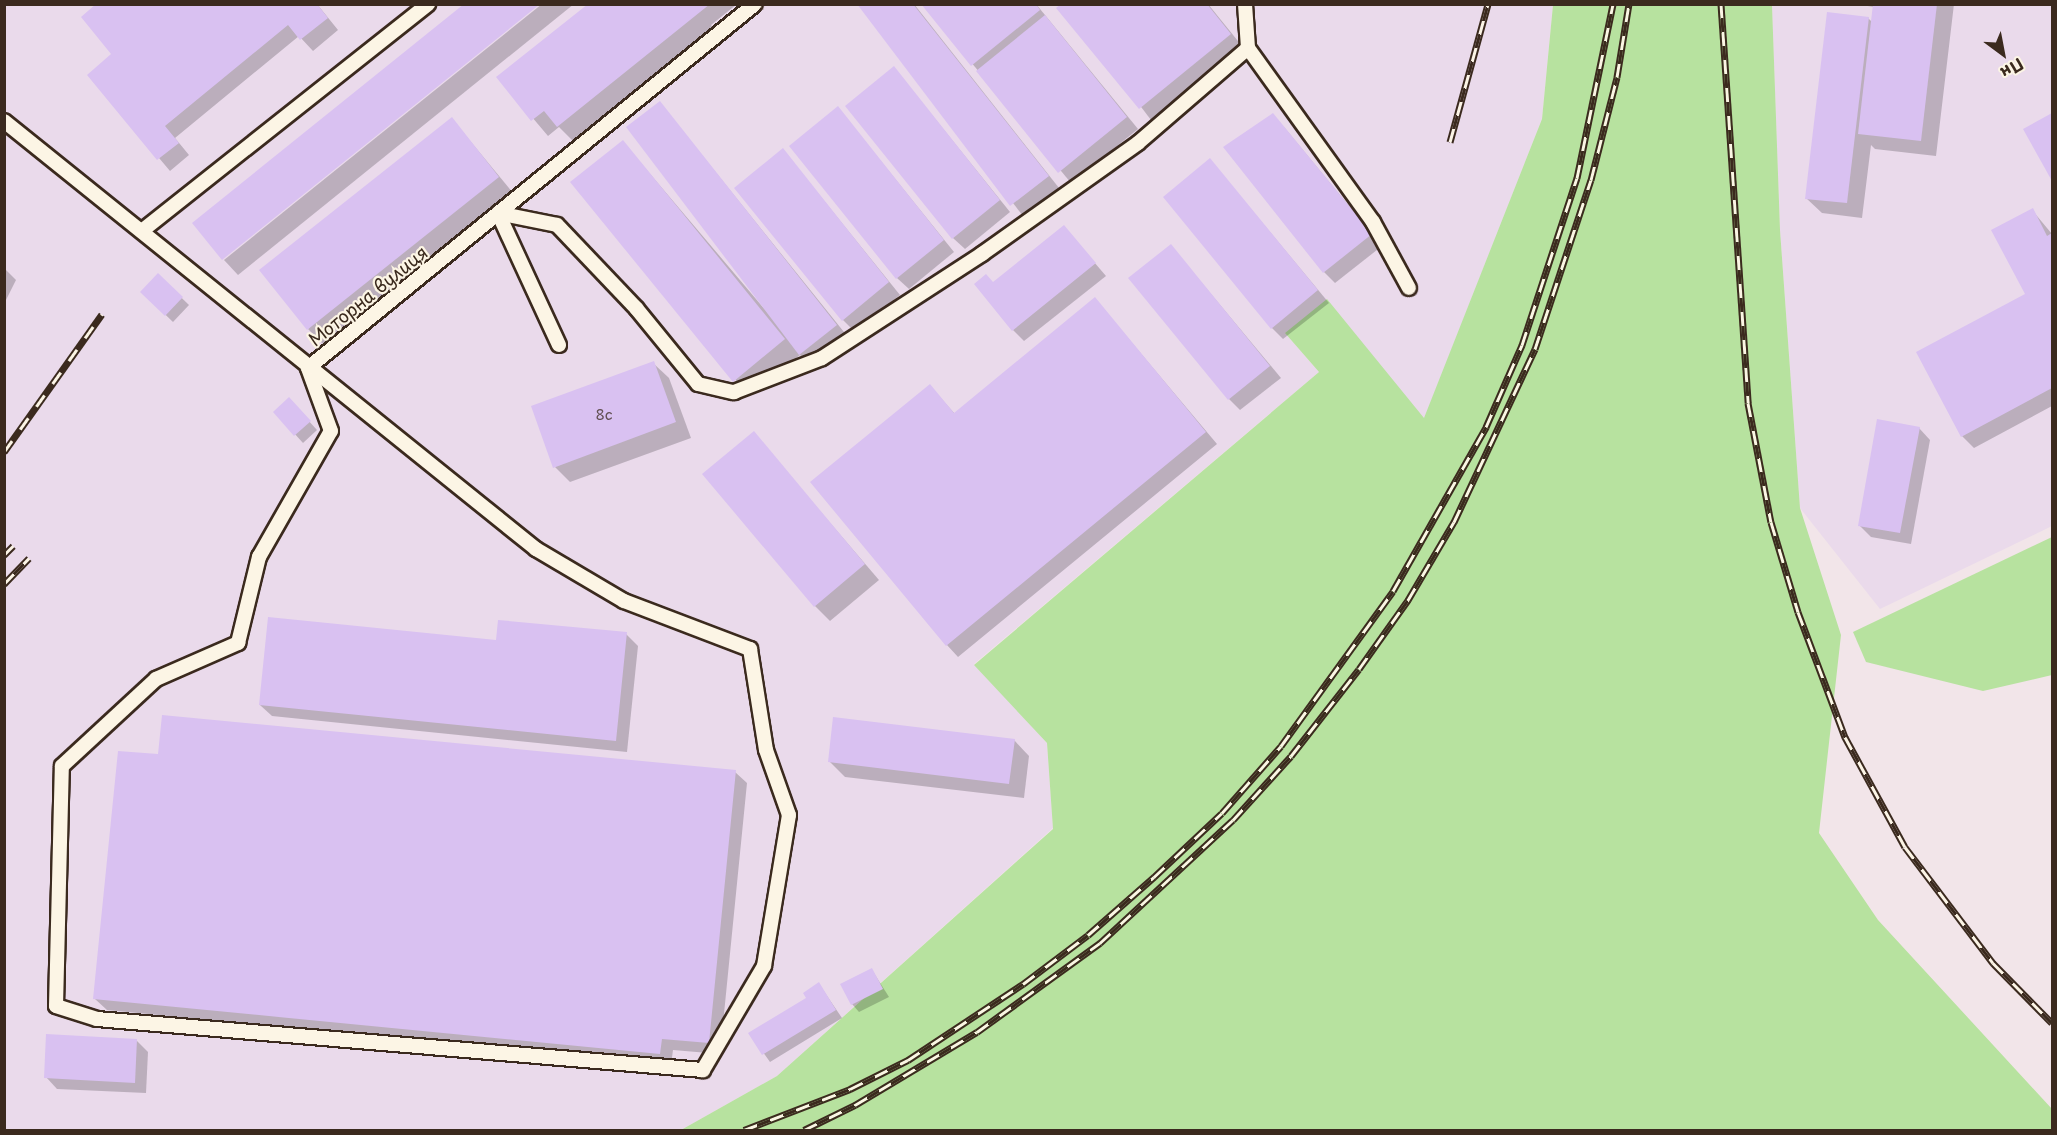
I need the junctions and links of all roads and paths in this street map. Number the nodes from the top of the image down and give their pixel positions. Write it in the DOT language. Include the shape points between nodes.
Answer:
graph roads {
  1 [pos="428,4"];
  2 [pos="755,4"];
  3 [pos="1246,5"];
  4 [pos="1248,48"];
  5 [pos="4,121"];
  6 [pos="498,213"];
  7 [pos="143,230"];
  8 [pos="1409,288"];
  9 [pos="559,345"];
  10 [pos="308,368"];
  1 -- 7 [label="lane"];
  2 -- 6 [label="lane, Моторна вулиця"];
  3 -- 4 [label="lane"];
  4 -- 6 [label="lane" via="1138,143 982,254 822,358 735,392 698,384 636,308 557,225"];
  4 -- 8 [label="lane" via="1373,222"];
  5 -- 7 [label="lane, Моторна вулиця"];
  6 -- 9 [label="lane"];
  6 -- 10 [label="lane, Моторна вулиця"];
  7 -- 10 [label="lane, Моторна вулиця"];
  10 -- 10 [label="lane" via="536,549 624,600 750,649 766,750 789,815 764,966 703,1070 97,1019 56,1006 62,766 156,680 238,643 259,557 331,431"];
}
